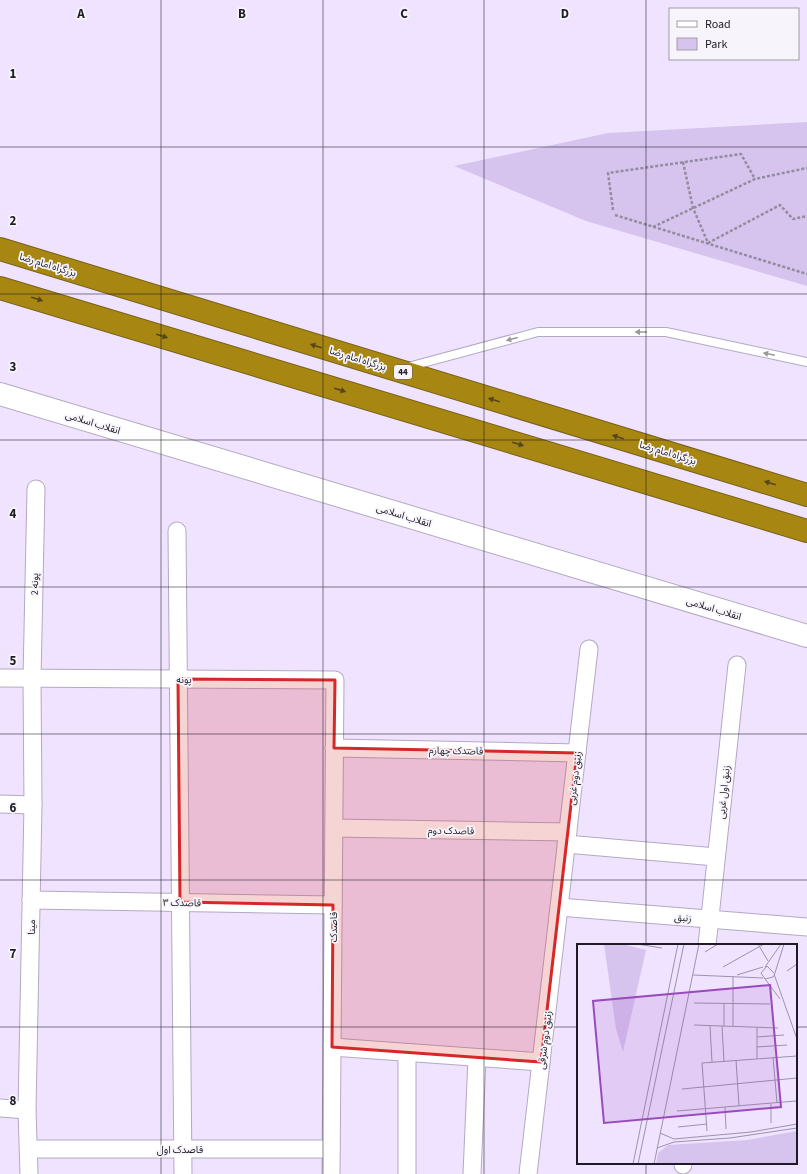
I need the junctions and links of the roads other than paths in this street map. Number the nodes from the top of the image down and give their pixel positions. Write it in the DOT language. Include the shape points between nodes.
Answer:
graph roads {
  1 [pos="0,249"];
  2 [pos="0,288"];
  3 [pos="807,362"];
  4 [pos="396,370"];
  5 [pos="0,394"];
  6 [pos="36,489"];
  7 [pos="807,495"];
  8 [pos="177,531"];
  9 [pos="807,531"];
  10 [pos="807,636"];
  11 [pos="589,649"];
  12 [pos="737,665"];
  13 [pos="0,678"];
  14 [pos="32,679"];
  15 [pos="178,679"];
  16 [pos="335,680"];
  17 [pos="334,748"];
  18 [pos="577,753"];
  19 [pos="0,804"];
  20 [pos="33,805"];
  21 [pos="334,828"];
  22 [pos="567,838"];
  23 [pos="716,857"];
  24 [pos="31,900"];
  25 [pos="180,902"];
  26 [pos="333,905"];
  27 [pos="559,907"];
  28 [pos="710,919"];
  29 [pos="807,927"];
  30 [pos="707,944"];
  31 [pos="332,1048"];
  32 [pos="407,1054"];
  33 [pos="477,1058"];
  34 [pos="541,1062"];
  35 [pos="0,1108"];
  36 [pos="28,1110"];
  37 [pos="29,1149"];
  38 [pos="182,1149"];
  39 [pos="331,1149"];
  40 [pos="29,1174"];
  41 [pos="183,1174"];
  42 [pos="331,1174"];
  43 [pos="407,1174"];
  44 [pos="472,1174"];
  45 [pos="528,1174"];
  4 -- 1 [label="highway, بزرگراه امام رضا / 44, one-way"];
  2 -- 9 [label="highway, one-way"];
  3 -- 4 [label="lane, one-way" via="666,332 538,332"];
  7 -- 4 [label="highway, بزرگراه امام رضا / 44, one-way"];
  5 -- 10 [label="street, انقلاب اسلامی"];
  6 -- 14 [label="street, پونه 2"];
  8 -- 15 [label="street"];
  11 -- 18 [label="street, زنبق دوم غربی"];
  12 -- 23 [label="street, زنبق اول غربی"];
  13 -- 14 [label="street, پونه"];
  14 -- 15 [label="street, پونه"];
  14 -- 20 [label="street, مینا"];
  15 -- 16 [label="street, پونه"];
  15 -- 25 [label="street"];
  16 -- 17 [label="street, قاصدک"];
  17 -- 18 [label="street, قاصدک چهارم"];
  17 -- 21 [label="street, قاصدک"];
  18 -- 22 [label="street, زنبق دوم غربی"];
  19 -- 20 [label="street"];
  20 -- 24 [label="street, مینا"];
  21 -- 22 [label="street, قاصدک دوم"];
  21 -- 26 [label="street, قاصدک"];
  22 -- 23 [label="street, قاصدک دوم"];
  22 -- 27 [label="street, زنبق دوم غربی"];
  23 -- 28 [label="street, زنبق اول غربی"];
  24 -- 25 [label="street, قاصدک ۳"];
  24 -- 36 [label="street, مینا"];
  25 -- 26 [label="street, قاصدک ۳"];
  25 -- 38 [label="street"];
  26 -- 31 [label="street, قاصدک"];
  27 -- 28 [label="street, زنبق"];
  27 -- 34 [label="street, زنبق دوم شرقی"];
  28 -- 29 [label="street, زنبق"];
  28 -- 30 [label="street, زنبق اول غربی"];
  31 -- 32 [label="street"];
  31 -- 39 [label="street, قاصدک"];
  32 -- 33 [label="street"];
  32 -- 43 [label="street"];
  33 -- 34 [label="street"];
  33 -- 44 [label="street"];
  34 -- 45 [label="street, زنبق دوم شرقی"];
  35 -- 36 [label="street"];
  36 -- 37 [label="street, مینا"];
  37 -- 38 [label="street, قاصدک اول"];
  37 -- 40 [label="street, مینا"];
  38 -- 39 [label="street, قاصدک اول"];
  38 -- 41 [label="street"];
  39 -- 42 [label="street, قاصدک"];
}
